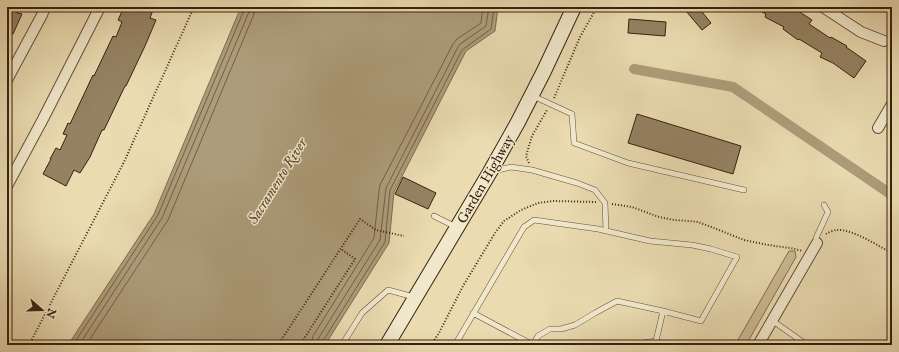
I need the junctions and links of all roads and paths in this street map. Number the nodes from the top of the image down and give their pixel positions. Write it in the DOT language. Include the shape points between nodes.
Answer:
graph roads {
  1 [pos="45,7"];
  2 [pos="100,7"];
  3 [pos="194,7"];
  4 [pos="574,7"];
  5 [pos="597,7"];
  6 [pos="823,7"];
  7 [pos="884,41"];
  8 [pos="11,65"];
  9 [pos="7,80"];
  10 [pos="532,96"];
  11 [pos="550,104"];
  12 [pos="892,104"];
  13 [pos="878,128"];
  14 [pos="532,170"];
  15 [pos="490,172"];
  16 [pos="7,186"];
  17 [pos="744,190"];
  18 [pos="605,203"];
  19 [pos="824,205"];
  20 [pos="434,216"];
  21 [pos="457,227"];
  22 [pos="606,231"];
  23 [pos="404,236"];
  24 [pos="816,243"];
  25 [pos="341,249"];
  26 [pos="892,253"];
  27 [pos="810,255"];
  28 [pos="416,298"];
  29 [pos="663,311"];
  30 [pos="473,313"];
  31 [pos="773,321"];
  32 [pos="892,337"];
  33 [pos="655,343"];
  34 [pos="29,345"];
  35 [pos="278,345"];
  36 [pos="300,345"];
  37 [pos="342,345"];
  38 [pos="387,345"];
  39 [pos="431,345"];
  40 [pos="455,345"];
  41 [pos="533,345"];
  42 [pos="630,345"];
  43 [pos="664,345"];
  44 [pos="758,345"];
  45 [pos="808,345"];
  46 [pos="886,345"];
  1 -- 8 [label="street"];
  2 -- 16 [label="street"];
  3 -- 34 [label="path" via="124,162"];
  4 -- 10 [label="main road, Garden Highway"];
  5 -- 11 [label="path" via="580,37"];
  6 -- 7 [label="street" via="860,32"];
  8 -- 9 [label="street"];
  10 -- 11 [label="lane"];
  10 -- 15 [label="main road, Garden Highway"];
  11 -- 14 [label="path" via="532,136 526,156"];
  11 -- 17 [label="lane" via="572,114 574,143 628,163"];
  12 -- 13 [label="street"];
  14 -- 15 [label="lane" via="511,167"];
  14 -- 18 [label="lane" via="594,190"];
  15 -- 21 [label="main road, Garden Highway"];
  18 -- 22 [label="lane"];
  18 -- 27 [label="path" via="625,206 659,217 698,222 744,240 801,250"];
  18 -- 39 [label="path" via="538,203 504,221 494,233"];
  19 -- 24 [label="lane" via="828,212"];
  20 -- 21 [label="lane"];
  21 -- 28 [label="main road, Garden Highway"];
  22 -- 29 [label="lane" via="650,241 692,245 737,257 701,321"];
  22 -- 30 [label="lane" via="534,220 524,227"];
  23 -- 25 [label="path" via="376,230 360,219"];
  24 -- 26 [label="path" via="828,232 837,230 852,232"];
  24 -- 27 [label="street"];
  25 -- 35 [label="path"];
  25 -- 36 [label="path" via="356,259"];
  27 -- 31 [label="street"];
  28 -- 37 [label="lane" via="388,290 362,313"];
  28 -- 38 [label="main road, Garden Highway"];
  29 -- 33 [label="lane"];
  29 -- 41 [label="lane" via="617,302 575,324 561,329 550,329 538,336"];
  30 -- 40 [label="lane"];
  30 -- 41 [label="lane"];
  31 -- 44 [label="street"];
  31 -- 45 [label="lane"];
  32 -- 46 [label="lane"];
  33 -- 42 [label="lane"];
  33 -- 43 [label="lane"];
}
